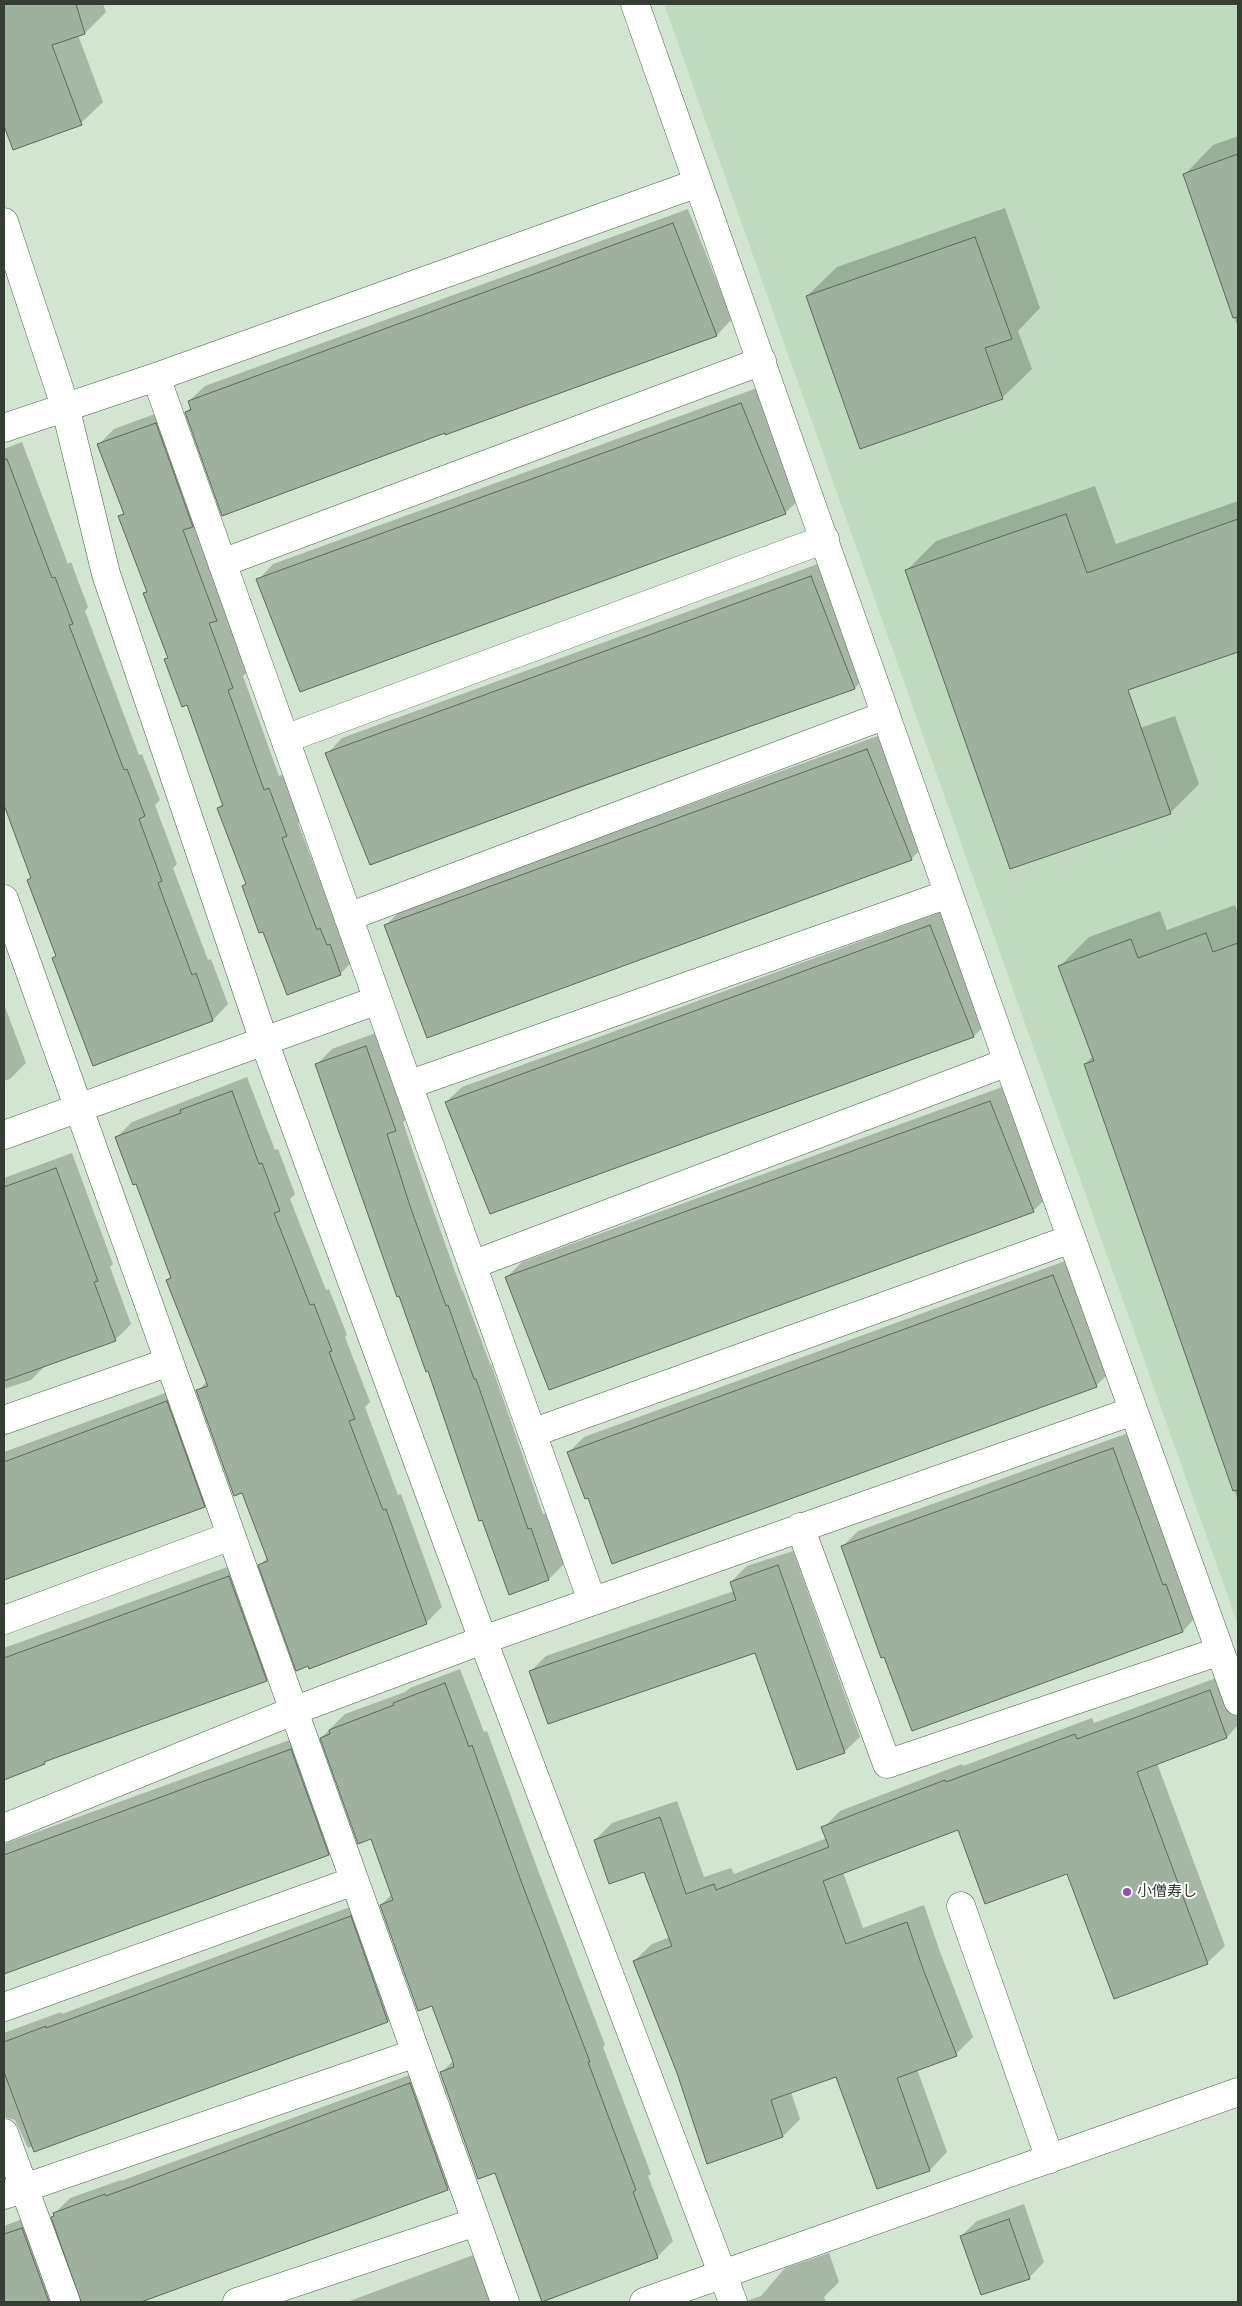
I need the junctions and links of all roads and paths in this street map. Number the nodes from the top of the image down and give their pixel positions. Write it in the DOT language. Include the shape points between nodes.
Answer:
graph roads {
  1 [pos="635,4"];
  2 [pos="698,183"];
  3 [pos="4,222"];
  4 [pos="762,360"];
  5 [pos="156,377"];
  6 [pos="66,406"];
  7 [pos="4,428"];
  8 [pos="825,540"];
  9 [pos="222,564"];
  10 [pos="886,715"];
  11 [pos="285,738"];
  12 [pos="948,894"];
  13 [pos="4,900"];
  14 [pos="348,917"];
  15 [pos="378,1000"];
  16 [pos="264,1041"];
  17 [pos="1008,1062"];
  18 [pos="408,1085"];
  19 [pos="78,1108"];
  20 [pos="4,1135"];
  21 [pos="1071,1239"];
  22 [pos="472,1264"];
  23 [pos="169,1362"];
  24 [pos="1133,1410"];
  25 [pos="4,1420"];
  26 [pos="532,1433"];
  27 [pos="800,1527"];
  28 [pos="231,1536"];
  29 [pos="592,1601"];
  30 [pos="4,1620"];
  31 [pos="483,1640"];
  32 [pos="1220,1651"];
  33 [pos="1238,1701"];
  34 [pos="294,1711"];
  35 [pos="4,1828"];
  36 [pos="354,1881"];
  37 [pos="962,1906"];
  38 [pos="4,2007"];
  39 [pos="416,2053"];
  40 [pos="1238,2092"];
  41 [pos="4,2133"];
  42 [pos="1050,2159"];
  43 [pos="14,2191"];
  44 [pos="476,2222"];
  45 [pos="723,2275"];
  46 [pos="66,2302"];
  47 [pos="237,2302"];
  48 [pos="505,2302"];
  49 [pos="644,2302"];
  50 [pos="733,2302"];
  1 -- 2 [label="street"];
  2 -- 4 [label="street"];
  2 -- 5 [label="street"];
  3 -- 6 [label="street"];
  4 -- 8 [label="street"];
  4 -- 9 [label="street"];
  5 -- 6 [label="street"];
  5 -- 9 [label="street"];
  6 -- 7 [label="street"];
  6 -- 16 [label="street" via="106,574"];
  8 -- 10 [label="street"];
  8 -- 11 [label="street"];
  9 -- 11 [label="street"];
  10 -- 12 [label="street"];
  10 -- 14 [label="street"];
  11 -- 14 [label="street"];
  12 -- 17 [label="street"];
  12 -- 18 [label="street"];
  13 -- 19 [label="street"];
  14 -- 15 [label="street"];
  15 -- 16 [label="street"];
  15 -- 18 [label="street"];
  16 -- 19 [label="street"];
  16 -- 31 [label="street"];
  17 -- 21 [label="street"];
  17 -- 22 [label="street"];
  18 -- 22 [label="street"];
  19 -- 20 [label="street"];
  19 -- 23 [label="street"];
  21 -- 24 [label="street"];
  21 -- 26 [label="street"];
  22 -- 26 [label="street"];
  23 -- 25 [label="street"];
  23 -- 28 [label="street"];
  24 -- 27 [label="street"];
  24 -- 32 [label="street"];
  26 -- 29 [label="street"];
  27 -- 29 [label="street"];
  27 -- 32 [label="street" via="887,1764"];
  28 -- 30 [label="street"];
  28 -- 34 [label="street"];
  29 -- 31 [label="street"];
  31 -- 34 [label="street"];
  31 -- 45 [label="street"];
  32 -- 33 [label="street"];
  34 -- 35 [label="street"];
  34 -- 36 [label="street"];
  36 -- 38 [label="street"];
  36 -- 39 [label="street"];
  37 -- 42 [label="street"];
  39 -- 43 [label="street"];
  39 -- 44 [label="street"];
  40 -- 42 [label="street"];
  41 -- 43 [label="street"];
  42 -- 45 [label="street"];
  43 -- 46 [label="street"];
  44 -- 47 [label="street"];
  44 -- 48 [label="street"];
  45 -- 49 [label="street"];
  45 -- 50 [label="street"];
}
